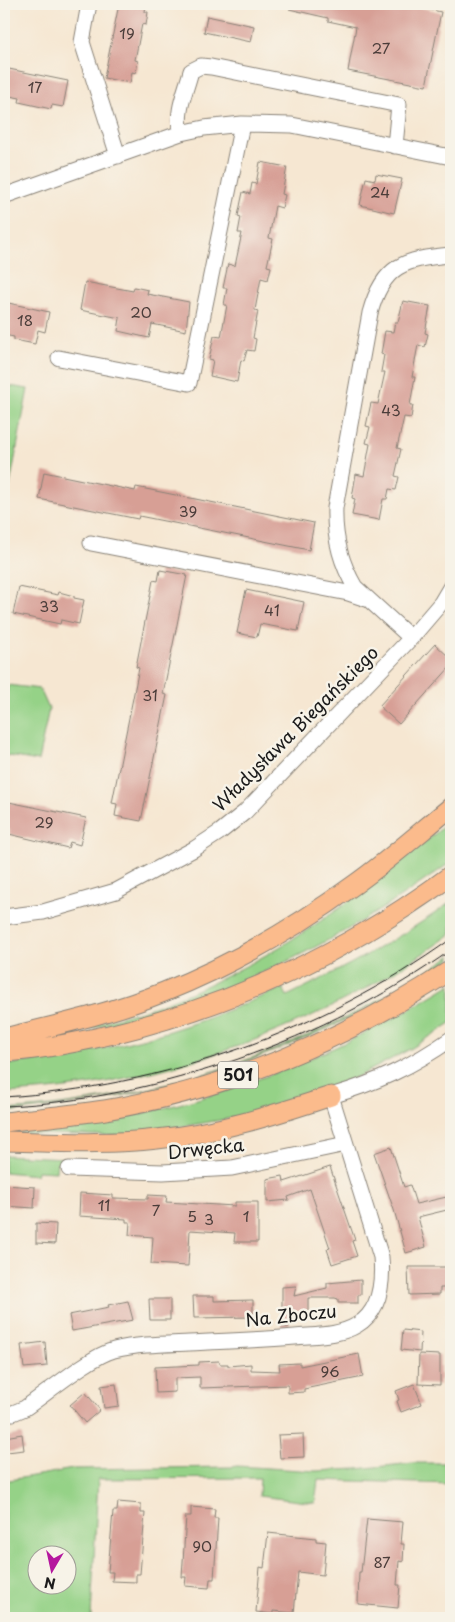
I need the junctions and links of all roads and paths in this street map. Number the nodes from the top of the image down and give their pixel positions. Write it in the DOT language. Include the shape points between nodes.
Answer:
graph roads {
  1 [pos="89,4"];
  2 [pos="242,124"];
  3 [pos="181,133"];
  4 [pos="395,146"];
  5 [pos="118,156"];
  6 [pos="451,157"];
  7 [pos="4,196"];
  8 [pos="451,255"];
  9 [pos="60,358"];
  10 [pos="91,543"];
  11 [pos="451,586"];
  12 [pos="370,601"];
  13 [pos="411,638"];
  14 [pos="451,806"];
  15 [pos="451,875"];
  16 [pos="4,917"];
  17 [pos="451,970"];
  18 [pos="4,1038"];
  19 [pos="451,1039"];
  20 [pos="4,1052"];
  21 [pos="331,1096"];
  22 [pos="4,1122"];
  23 [pos="4,1141"];
  24 [pos="346,1144"];
  25 [pos="68,1169"];
  26 [pos="4,1413"];
  1 -- 5 [label="street" via="82,42"];
  2 -- 3 [label="street"];
  2 -- 4 [label="street" via="306,126"];
  2 -- 9 [label="street" via="189,383"];
  3 -- 4 [label="street" via="179,114 191,70 201,66 399,105"];
  3 -- 5 [label="street"];
  4 -- 6 [label="street"];
  5 -- 7 [label="street"];
  8 -- 12 [label="street" via="399,265 382,282 370,314 334,524 343,565 355,587"];
  10 -- 12 [label="street" via="348,593"];
  11 -- 13 [label="street, Władysława Biegańskiego"];
  12 -- 13 [label="street"];
  13 -- 16 [label="street, Władysława Biegańskiego" via="245,812 220,832 116,891 43,912"];
  14 -- 18 [label="main road" via="356,884 257,949 162,993 94,1015"];
  15 -- 20 [label="main road" via="340,947 209,1005 80,1042"];
  17 -- 22 [label="main road, 501" via="421,990 326,1041 222,1081 106,1110"];
  19 -- 21 [label="street" via="395,1073"];
  21 -- 23 [label="main road" via="214,1130 157,1139 86,1143"];
  21 -- 24 [label="street, Na Zboczu"];
  24 -- 25 [label="street, Drwęcka" via="232,1168 163,1172"];
  24 -- 26 [label="street, Na Zboczu" via="381,1257 383,1275 374,1307 358,1324 334,1334 138,1345 111,1350 26,1408"];
}
